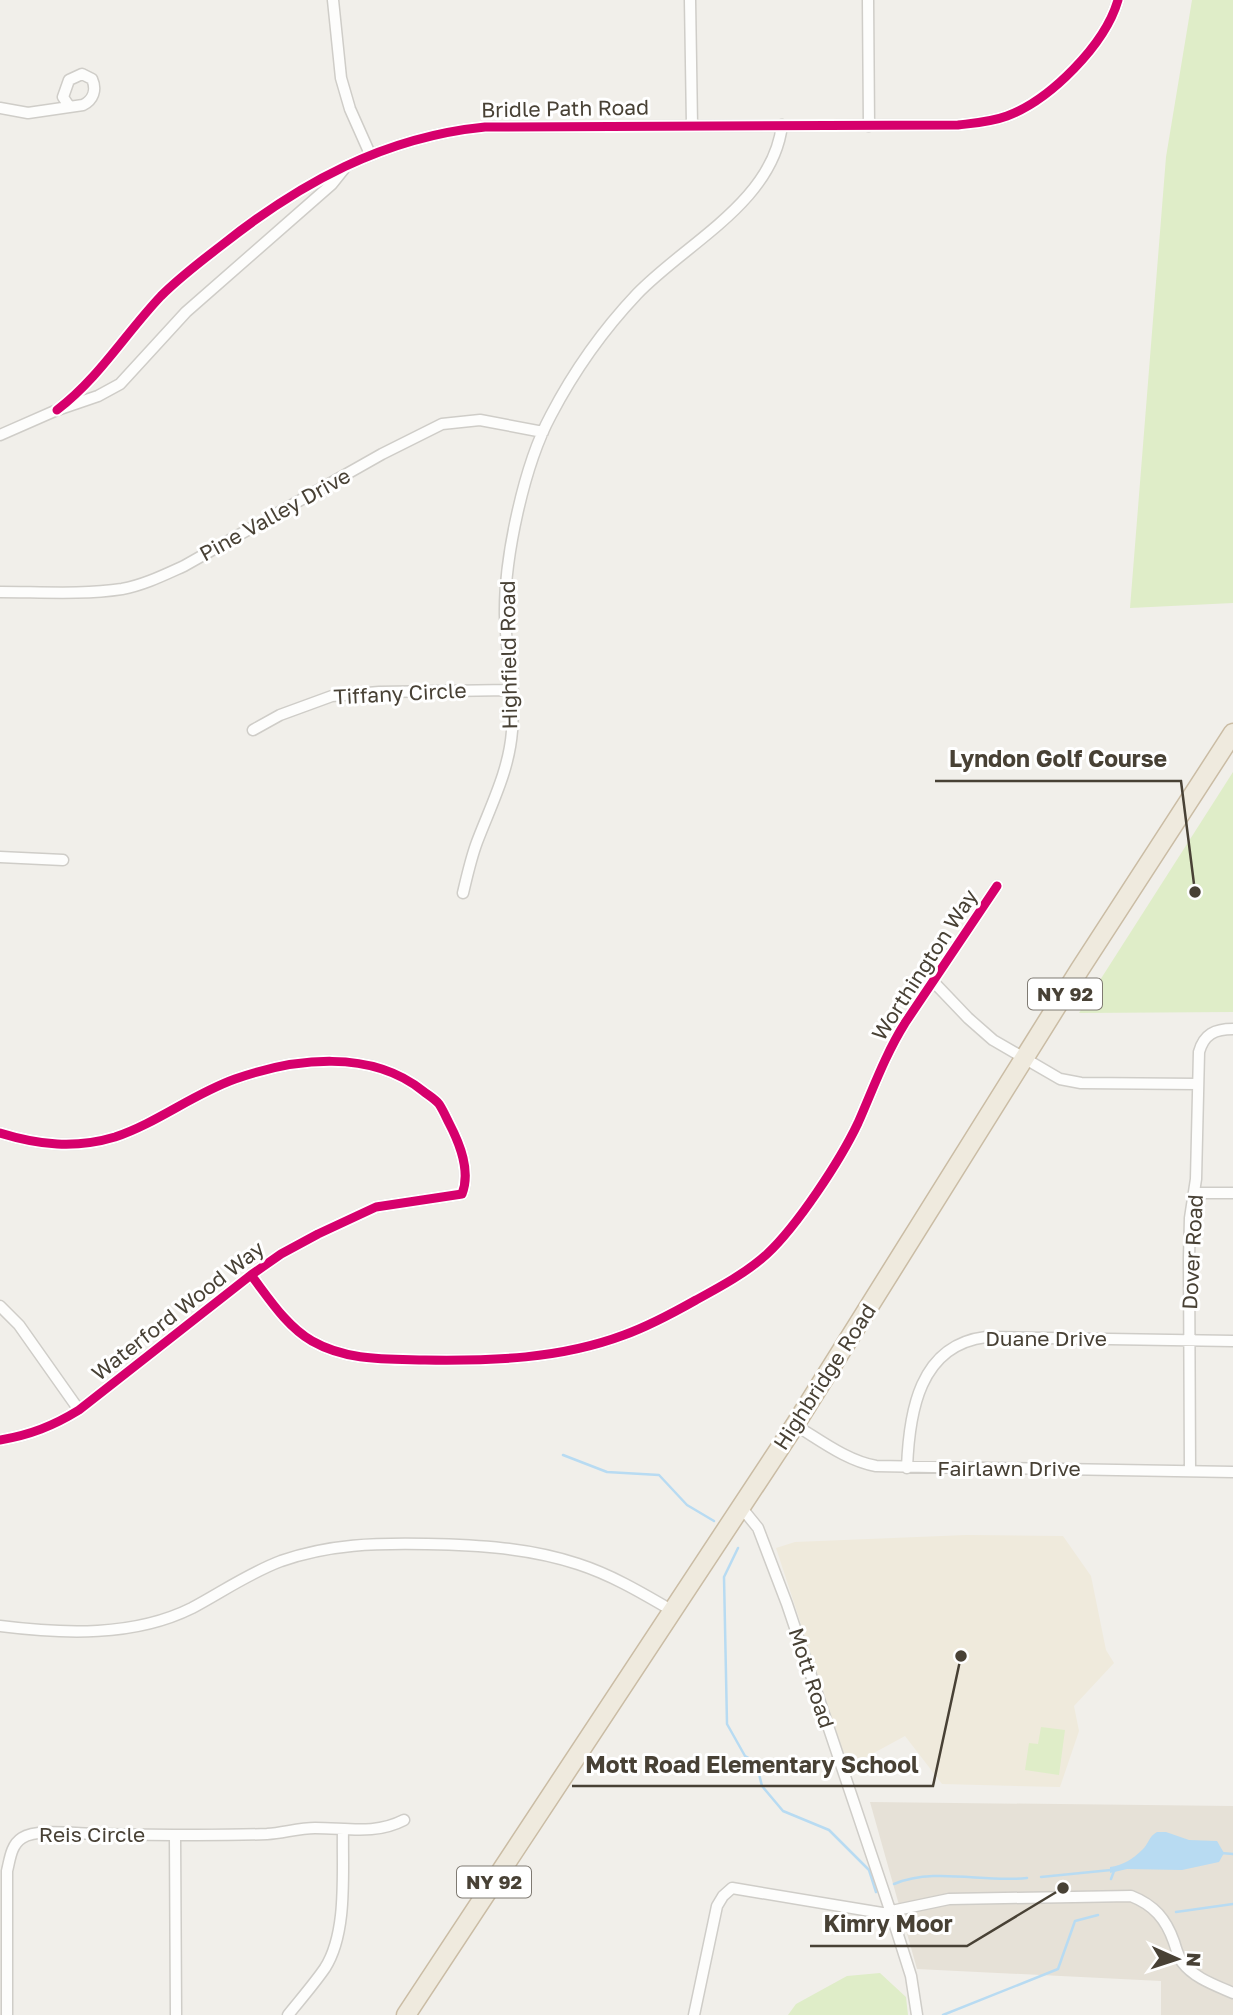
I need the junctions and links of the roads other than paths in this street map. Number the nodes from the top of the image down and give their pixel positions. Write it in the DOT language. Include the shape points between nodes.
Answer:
graph roads {
  1 [pos="333,0"];
  2 [pos="691,0"];
  3 [pos="868,0"];
  4 [pos="1118,0"];
  5 [pos="69,106"];
  6 [pos="0,108"];
  7 [pos="692,125"];
  8 [pos="782,125"];
  9 [pos="869,126"];
  10 [pos="370,154"];
  11 [pos="344,169"];
  12 [pos="57,410"];
  13 [pos="543,432"];
  14 [pos="0,435"];
  15 [pos="0,592"];
  16 [pos="513,690"];
  17 [pos="253,730"];
  18 [pos="1233,733"];
  19 [pos="0,856"];
  20 [pos="63,860"];
  21 [pos="997,886"];
  22 [pos="463,893"];
  23 [pos="925,973"];
  24 [pos="933,981"];
  25 [pos="1233,1029"];
  26 [pos="1024,1059"];
  27 [pos="1198,1084"];
  28 [pos="0,1133"];
  29 [pos="1195,1192"];
  30 [pos="1233,1193"];
  31 [pos="251,1275"];
  32 [pos="0,1306"];
  33 [pos="1190,1340"];
  34 [pos="1233,1340"];
  35 [pos="79,1410"];
  36 [pos="795,1424"];
  37 [pos="0,1440"];
  38 [pos="907,1468"];
  39 [pos="1190,1471"];
  40 [pos="1233,1472"];
  41 [pos="741,1507"];
  42 [pos="673,1611"];
  43 [pos="0,1626"];
  44 [pos="404,1820"];
  45 [pos="343,1829"];
  46 [pos="175,1835"];
  47 [pos="891,1913"];
  48 [pos="1233,1993"];
  49 [pos="5,2014"];
  50 [pos="176,2015"];
  51 [pos="288,2015"];
  52 [pos="406,2015"];
  53 [pos="694,2015"];
  54 [pos="916,2015"];
  1 -- 10 [label="street" via="341,78"];
  2 -- 7 [label="street"];
  3 -- 9 [label="street"];
  4 -- 9 [label="street, Bridle Path Road" via="1104,30 1084,56 1028,106 988,122"];
  5 -- 6 [label="street" via="28,113"];
  7 -- 8 [label="street, Bridle Path Road"];
  7 -- 10 [label="street, Bridle Path Road" via="486,127 412,140"];
  8 -- 9 [label="street, Bridle Path Road"];
  8 -- 13 [label="street, Highfield Road" via="760,182 636,295 573,377"];
  10 -- 11 [label="street, Bridle Path Road"];
  11 -- 12 [label="street, Bridle Path Road" via="326,173 273,208 184,275 80,392"];
  11 -- 12 [label="street, Bridle Path Road" via="252,257 186,312 120,384"];
  12 -- 14 [label="street, Bridle Path Road"];
  13 -- 15 [label="street, Pine Valley Drive" via="480,420 442,424 155,579 105,591"];
  13 -- 16 [label="street, Highfield Road" via="512,536 507,570 505,614"];
  16 -- 17 [label="street, Tiffany Circle" via="332,696"];
  16 -- 22 [label="street, Highfield Road" via="508,759"];
  18 -- 26 [label="highway, Highbridge Road / NY 92"];
  19 -- 20 [label="street"];
  21 -- 24 [label="street, Worthington Way"];
  23 -- 24 [label="street"];
  24 -- 26 [label="street" via="993,1040"];
  24 -- 31 [label="street, Worthington Way" via="891,1045 850,1138 786,1233 767,1254 726,1283 624,1335 523,1358 476,1361 349,1355 296,1329"];
  25 -- 27 [label="street, Dover Road" via="1213,1032 1201,1042"];
  26 -- 27 [label="street" via="1060,1079 1081,1083"];
  26 -- 36 [label="highway, Highbridge Road / NY 92"];
  27 -- 29 [label="street, Dover Road"];
  28 -- 31 [label="street, Waterford Wood Way" via="32,1143 79,1145 115,1137 234,1080 282,1066 327,1061 371,1064 408,1079 439,1104 459,1142 467,1181 461,1194 376,1207 281,1254"];
  29 -- 30 [label="street"];
  29 -- 33 [label="street, Dover Road" via="1190,1218"];
  31 -- 35 [label="street, Waterford Wood Way"];
  32 -- 35 [label="street" via="19,1325"];
  33 -- 34 [label="street, Duane Drive"];
  33 -- 38 [label="street, Duane Drive" via="986,1337 959,1344 934,1367 913,1406"];
  33 -- 39 [label="street, Dover Road"];
  35 -- 37 [label="street, Waterford Wood Way" via="36,1432"];
  36 -- 38 [label="street, Fairlawn Drive" via="863,1464"];
  36 -- 41 [label="highway, Highbridge Road / NY 92"];
  38 -- 39 [label="street, Fairlawn Drive"];
  39 -- 40 [label="street, Fairlawn Drive"];
  41 -- 42 [label="highway, Highbridge Road / NY 92"];
  41 -- 47 [label="street, Mott Road" via="767,1549"];
  42 -- 43 [label="street" via="620,1581 552,1556 450,1544 376,1543 350,1544 282,1561 191,1608 141,1625 85,1632"];
  42 -- 52 [label="highway, Highbridge Road / NY 92"];
  44 -- 45 [label="street, Reis Circle" via="388,1828"];
  45 -- 46 [label="street, Reis Circle"];
  45 -- 51 [label="street" via="340,1916 332,1952"];
  46 -- 49 [label="street, Reis Circle" via="33,1834 14,1846 7,1871"];
  46 -- 50 [label="street"];
  47 -- 48 [label="street" via="949,1899 1131,1896 1163,1918 1181,1960 1192,1972"];
  47 -- 53 [label="street" via="732,1888 718,1906"];
  47 -- 54 [label="street, Mott Road" via="911,1976"];
}
